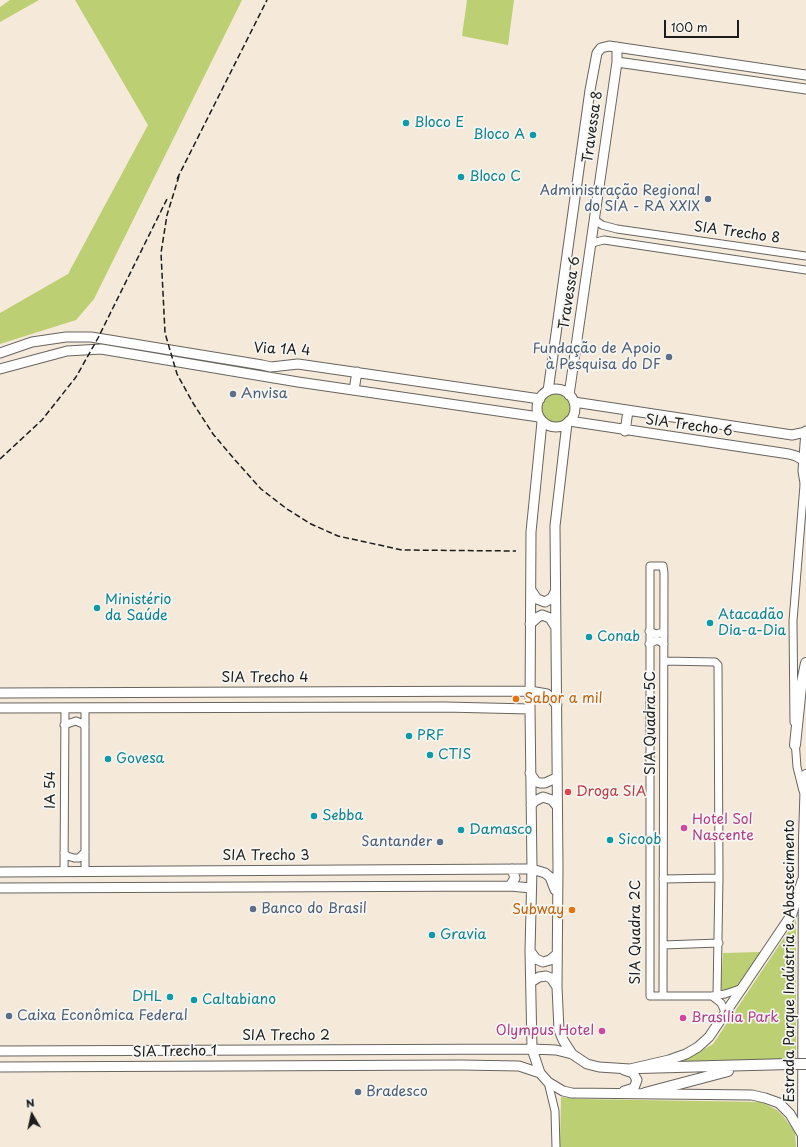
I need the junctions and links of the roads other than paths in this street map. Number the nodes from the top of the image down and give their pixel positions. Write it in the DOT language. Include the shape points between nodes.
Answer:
graph roads {
  1 [pos="617,47"];
  2 [pos="630,48"];
  3 [pos="617,62"];
  4 [pos="630,63"];
  5 [pos="752,66"];
  6 [pos="806,75"];
  7 [pos="748,80"];
  8 [pos="806,85"];
  9 [pos="790,87"];
  10 [pos="806,89"];
  11 [pos="595,220"];
  12 [pos="617,228"];
  13 [pos="615,241"];
  14 [pos="712,242"];
  15 [pos="592,243"];
  16 [pos="728,245"];
  17 [pos="710,255"];
  18 [pos="806,256"];
  19 [pos="727,258"];
  20 [pos="806,270"];
  21 [pos="0,353"];
  22 [pos="0,369"];
  23 [pos="357,372"];
  24 [pos="354,390"];
  25 [pos="548,391"];
  26 [pos="571,398"];
  27 [pos="540,399"];
  28 [pos="628,411"];
  29 [pos="541,419"];
  30 [pos="568,422"];
  31 [pos="625,431"];
  32 [pos="806,432"];
  33 [pos="803,460"];
  34 [pos="805,487"];
  35 [pos="650,566"];
  36 [pos="530,589"];
  37 [pos="556,589"];
  38 [pos="530,624"];
  39 [pos="555,626"];
  40 [pos="649,631"];
  41 [pos="664,632"];
  42 [pos="649,644"];
  43 [pos="664,644"];
  44 [pos="664,661"];
  45 [pos="806,663"];
  46 [pos="447,691"];
  47 [pos="509,691"];
  48 [pos="530,691"];
  49 [pos="124,692"];
  50 [pos="208,692"];
  51 [pos="223,692"];
  52 [pos="0,693"];
  53 [pos="37,693"];
  54 [pos="556,704"];
  55 [pos="444,707"];
  56 [pos="0,708"];
  57 [pos="37,708"];
  58 [pos="120,708"];
  59 [pos="208,708"];
  60 [pos="223,708"];
  61 [pos="509,708"];
  62 [pos="65,709"];
  63 [pos="84,709"];
  64 [pos="530,709"];
  65 [pos="64,725"];
  66 [pos="85,727"];
  67 [pos="795,745"];
  68 [pos="530,773"];
  69 [pos="806,775"];
  70 [pos="556,778"];
  71 [pos="663,790"];
  72 [pos="650,791"];
  73 [pos="804,800"];
  74 [pos="531,805"];
  75 [pos="556,805"];
  76 [pos="649,805"];
  77 [pos="663,805"];
  78 [pos="85,852"];
  79 [pos="64,853"];
  80 [pos="512,869"];
  81 [pos="532,869"];
  82 [pos="445,870"];
  83 [pos="207,871"];
  84 [pos="223,871"];
  85 [pos="0,872"];
  86 [pos="64,872"];
  87 [pos="85,872"];
  88 [pos="804,872"];
  89 [pos="719,878"];
  90 [pos="663,880"];
  91 [pos="444,886"];
  92 [pos="510,886"];
  93 [pos="205,887"];
  94 [pos="222,887"];
  95 [pos="0,888"];
  96 [pos="531,888"];
  97 [pos="557,901"];
  98 [pos="805,910"];
  99 [pos="650,924"];
  100 [pos="663,926"];
  101 [pos="719,943"];
  102 [pos="663,945"];
  103 [pos="530,951"];
  104 [pos="556,955"];
  105 [pos="531,982"];
  106 [pos="556,986"];
  107 [pos="743,988"];
  108 [pos="714,995"];
  109 [pos="664,996"];
  110 [pos="725,1012"];
  111 [pos="463,1049"];
  112 [pos="532,1049"];
  113 [pos="190,1050"];
  114 [pos="210,1050"];
  115 [pos="396,1050"];
  116 [pos="0,1051"];
  117 [pos="572,1054"];
  118 [pos="806,1064"];
  119 [pos="191,1065"];
  120 [pos="208,1065"];
  121 [pos="461,1065"];
  122 [pos="397,1066"];
  123 [pos="790,1066"];
  124 [pos="0,1067"];
  125 [pos="639,1068"];
  126 [pos="620,1069"];
  127 [pos="806,1069"];
  128 [pos="540,1073"];
  129 [pos="548,1082"];
  130 [pos="604,1093"];
  131 [pos="645,1094"];
  132 [pos="803,1136"];
  133 [pos="556,1147"];
  134 [pos="803,1147"];
  1 -- 2 [label="main road"];
  1 -- 3 [label="main road, Travessa 8"];
  1 -- 25 [label="main road" via="607,46 597,53"];
  2 -- 4 [label="main road" via="627,55"];
  2 -- 5 [label="main road"];
  3 -- 4 [label="main road"];
  3 -- 11 [label="main road, Travessa 8"];
  4 -- 7 [label="main road"];
  5 -- 6 [label="main road"];
  5 -- 7 [label="main road" via="748,71"];
  7 -- 9 [label="main road"];
  8 -- 9 [label="main road"];
  9 -- 10 [label="main road"];
  11 -- 12 [label="street, SIA Trecho 8" via="602,225"];
  11 -- 15 [label="main road, Travessa 8"];
  12 -- 13 [label="street" via="614,232"];
  12 -- 14 [label="street, SIA Trecho 8"];
  13 -- 15 [label="street"];
  13 -- 17 [label="street"];
  14 -- 16 [label="street, SIA Trecho 8"];
  14 -- 17 [label="street" via="716,251"];
  15 -- 26 [label="main road, Travessa 6"];
  16 -- 18 [label="street, SIA Trecho 8"];
  16 -- 19 [label="street" via="723,250"];
  17 -- 19 [label="street"];
  19 -- 20 [label="street"];
  21 -- 23 [label="main road, Via 1A 4" via="32,342 66,337 91,337 262,365 298,364"];
  22 -- 24 [label="main road, Via 1A 4" via="67,351 101,349"];
  23 -- 24 [label="main road"];
  23 -- 27 [label="main road, Via 1A 4"];
  24 -- 29 [label="main road, Via 1A 4"];
  25 -- 26 [label="main road" via="559,390"];
  25 -- 27 [label="main road"];
  26 -- 28 [label="main road, SIA Trecho 6"];
  26 -- 30 [label="main road" via="574,412"];
  27 -- 29 [label="main road" via="537,411"];
  28 -- 31 [label="main road"];
  28 -- 32 [label="main road, SIA Trecho 6" via="792,435"];
  29 -- 30 [label="main road" via="555,427"];
  29 -- 36 [label="main road" via="531,532"];
  30 -- 31 [label="main road, SIA Trecho 6"];
  30 -- 37 [label="main road" via="554,526"];
  31 -- 33 [label="main road, SIA Trecho 6" via="788,454"];
  32 -- 33 [label="main road"];
  33 -- 34 [label="main road"];
  34 -- 67 [label="street" via="792,644"];
  35 -- 40 [label="street, SIA Quadra 2C"];
  35 -- 41 [label="street, SIA Quadra 5C" via="663,566"];
  36 -- 37 [label="main road" via="536,599 545,602 552,598"];
  36 -- 38 [label="main road"];
  37 -- 39 [label="main road"];
  38 -- 39 [label="main road" via="542,615 550,618"];
  38 -- 48 [label="main road"];
  39 -- 54 [label="main road"];
  40 -- 41 [label="street" via="656,634"];
  40 -- 42 [label="street, SIA Quadra 2C"];
  41 -- 43 [label="street, SIA Quadra 5C"];
  42 -- 43 [label="street" via="656,640"];
  42 -- 72 [label="street, SIA Quadra 2C"];
  43 -- 44 [label="street, SIA Quadra 5C"];
  44 -- 71 [label="street, SIA Quadra 5C"];
  44 -- 89 [label="street" via="717,662"];
  45 -- 67 [label="highway"];
  46 -- 47 [label="main road, SIA Trecho 4"];
  46 -- 51 [label="main road, SIA Trecho 4"];
  46 -- 55 [label="main road" via="443,698"];
  47 -- 48 [label="main road, SIA Trecho 4"];
  47 -- 61 [label="main road"];
  48 -- 54 [label="main road, SIA Trecho 4" via="544,693"];
  48 -- 64 [label="main road"];
  49 -- 50 [label="main road, SIA Trecho 4"];
  49 -- 53 [label="main road, SIA Trecho 4"];
  49 -- 58 [label="main road"];
  50 -- 51 [label="main road, SIA Trecho 4"];
  50 -- 59 [label="main road" via="211,700"];
  51 -- 60 [label="main road" via="219,700"];
  52 -- 53 [label="main road, SIA Trecho 4"];
  53 -- 57 [label="main road" via="42,700"];
  54 -- 70 [label="main road"];
  55 -- 60 [label="main road"];
  55 -- 61 [label="main road"];
  56 -- 57 [label="main road"];
  57 -- 62 [label="main road"];
  58 -- 59 [label="main road"];
  58 -- 63 [label="main road"];
  59 -- 60 [label="main road"];
  61 -- 64 [label="main road"];
  62 -- 63 [label="main road"];
  62 -- 65 [label="street, IA 54"];
  63 -- 66 [label="street"];
  64 -- 68 [label="main road"];
  65 -- 66 [label="street" via="76,721"];
  65 -- 79 [label="street, IA 54"];
  66 -- 78 [label="street"];
  67 -- 73 [label="street"];
  68 -- 70 [label="main road" via="536,782 540,783"];
  68 -- 74 [label="main road"];
  69 -- 73 [label="highway, Estrada Parque Indústria e Abastecimento"];
  70 -- 75 [label="main road"];
  71 -- 72 [label="street" via="657,794"];
  71 -- 77 [label="street, SIA Quadra 5C"];
  72 -- 76 [label="street, SIA Quadra 2C"];
  73 -- 88 [label="highway, Estrada Parque Indústria e Abastecimento"];
  74 -- 75 [label="main road" via="544,797"];
  74 -- 81 [label="main road"];
  75 -- 97 [label="main road"];
  76 -- 77 [label="street" via="656,802"];
  76 -- 99 [label="street, SIA Quadra 2C"];
  77 -- 90 [label="street, SIA Quadra 5C"];
  78 -- 79 [label="street" via="79,858"];
  78 -- 87 [label="street"];
  79 -- 86 [label="street, IA 54"];
  80 -- 81 [label="main road, SIA Trecho 3"];
  80 -- 82 [label="main road, SIA Trecho 3"];
  80 -- 92 [label="main road" via="515,878"];
  81 -- 96 [label="main road"];
  81 -- 97 [label="main road" via="545,873 550,878"];
  82 -- 84 [label="main road, SIA Trecho 3"];
  82 -- 91 [label="main road" via="442,877"];
  83 -- 84 [label="main road, SIA Trecho 3"];
  83 -- 87 [label="main road, SIA Trecho 3"];
  83 -- 93 [label="main road" via="211,879"];
  84 -- 94 [label="main road" via="219,879"];
  85 -- 86 [label="main road, SIA Trecho 3"];
  86 -- 87 [label="main road, SIA Trecho 3"];
  88 -- 98 [label="highway, Estrada Parque Indústria e Abastecimento"];
  88 -- 107 [label="main road" via="792,914"];
  89 -- 90 [label="street"];
  89 -- 101 [label="street"];
  90 -- 100 [label="street, SIA Quadra 5C"];
  91 -- 92 [label="main road"];
  91 -- 94 [label="main road"];
  92 -- 96 [label="main road"];
  93 -- 94 [label="main road"];
  93 -- 95 [label="main road"];
  96 -- 103 [label="main road"];
  97 -- 104 [label="main road"];
  98 -- 132 [label="highway, Estrada Parque Indústria e Abastecimento"];
  99 -- 100 [label="street" via="655,928"];
  99 -- 109 [label="street, SIA Quadra 2C" via="650,996"];
  100 -- 102 [label="street, SIA Quadra 5C"];
  101 -- 102 [label="street"];
  101 -- 108 [label="street"];
  102 -- 109 [label="street, SIA Quadra 5C"];
  103 -- 104 [label="main road" via="543,962"];
  103 -- 105 [label="main road"];
  104 -- 106 [label="main road"];
  105 -- 106 [label="main road" via="538,977 546,976 551,978"];
  105 -- 112 [label="main road"];
  106 -- 117 [label="main road" via="559,1030"];
  107 -- 108 [label="street"];
  107 -- 110 [label="main road"];
  108 -- 109 [label="street"];
  108 -- 110 [label="street" via="722,1003"];
  110 -- 125 [label="main road" via="709,1037 698,1047 686,1054"];
  111 -- 112 [label="main road, SIA Trecho 2"];
  111 -- 115 [label="main road, SIA Trecho 2"];
  111 -- 121 [label="main road" via="458,1058"];
  112 -- 117 [label="main road, SIA Trecho 2"];
  112 -- 128 [label="main road"];
  113 -- 114 [label="main road, SIA Trecho 2"];
  113 -- 116 [label="main road, SIA Trecho 2"];
  113 -- 119 [label="main road" via="193,1058"];
  114 -- 115 [label="main road, SIA Trecho 2"];
  114 -- 120 [label="main road" via="205,1058"];
  115 -- 122 [label="main road"];
  117 -- 126 [label="main road" via="588,1064"];
  118 -- 123 [label="highway, bridge"];
  119 -- 120 [label="main road, SIA Trecho 1"];
  119 -- 124 [label="main road, SIA Trecho 1"];
  120 -- 122 [label="main road, SIA Trecho 1"];
  121 -- 122 [label="main road, SIA Trecho 1"];
  121 -- 128 [label="main road, SIA Trecho 1" via="519,1066"];
  123 -- 125 [label="highway"];
  123 -- 127 [label="highway"];
  123 -- 131 [label="highway" via="725,1071"];
  125 -- 126 [label="main road"];
  126 -- 130 [label="main road" via="636,1076 634,1088"];
  128 -- 129 [label="main road"];
  129 -- 130 [label="main road" via="572,1093"];
  129 -- 133 [label="street" via="555,1111"];
  130 -- 131 [label="main road"];
  131 -- 132 [label="main road" via="752,1095 765,1098 779,1103 790,1114"];
  132 -- 134 [label="highway, Estrada Parque Indústria e Abastecimento"];
}
